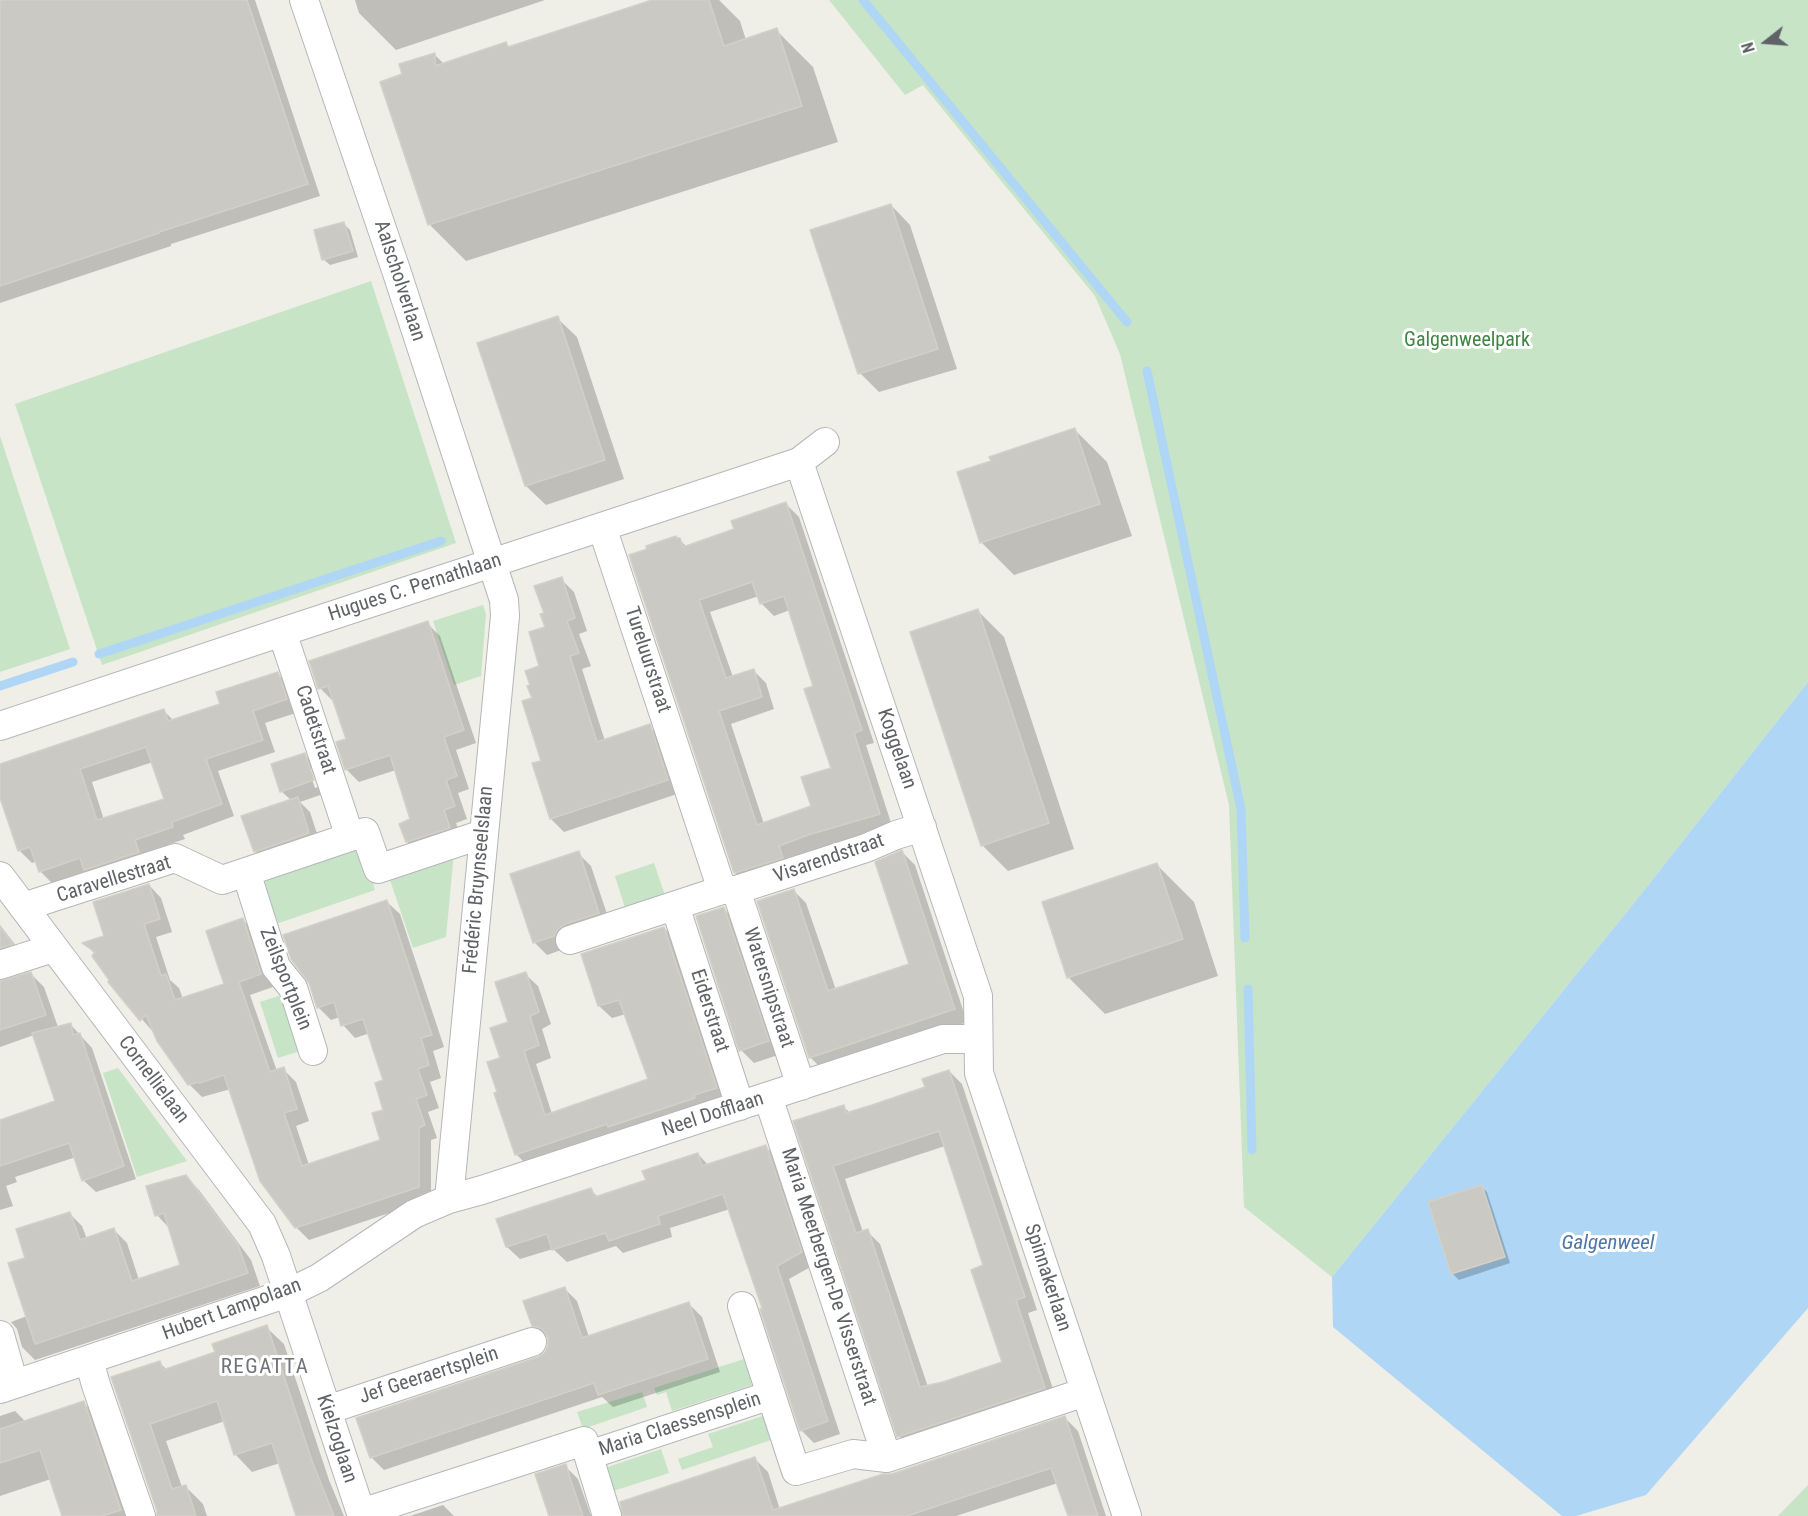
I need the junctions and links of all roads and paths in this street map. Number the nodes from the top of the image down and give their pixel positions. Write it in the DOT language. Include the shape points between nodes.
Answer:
graph roads {
  1 [pos="304,0"];
  2 [pos="825,442"];
  3 [pos="800,462"];
  4 [pos="602,527"];
  5 [pos="491,563"];
  6 [pos="282,632"];
  7 [pos="0,726"];
  8 [pos="909,831"];
  9 [pos="348,833"];
  10 [pos="483,834"];
  11 [pos="241,874"];
  12 [pos="0,876"];
  13 [pos="729,890"];
  14 [pos="24,907"];
  15 [pos="676,910"];
  16 [pos="570,940"];
  17 [pos="53,948"];
  18 [pos="0,965"];
  19 [pos="978,1039"];
  20 [pos="313,1051"];
  21 [pos="801,1086"];
  22 [pos="768,1097"];
  23 [pos="740,1106"];
  24 [pos="449,1199"];
  25 [pos="288,1293"];
  26 [pos="742,1306"];
  27 [pos="0,1335"];
  28 [pos="532,1342"];
  29 [pos="89,1360"];
  30 [pos="7,1387"];
  31 [pos="1085,1392"];
  32 [pos="771,1395"];
  33 [pos="327,1410"];
  34 [pos="578,1448"];
  35 [pos="887,1458"];
  36 [pos="361,1515"];
  37 [pos="141,1516"];
  38 [pos="608,1516"];
  39 [pos="1127,1516"];
  1 -- 5 [label="street, Aalscholverlaan"];
  2 -- 3 [label="street, Hugues C. Pernathlaan"];
  3 -- 4 [label="street, Hugues C. Pernathlaan"];
  3 -- 8 [label="street, Koggelaan"];
  4 -- 5 [label="street, Hugues C. Pernathlaan"];
  4 -- 13 [label="street, Tureluurstraat" via="690,793"];
  5 -- 6 [label="street, Hugues C. Pernathlaan"];
  5 -- 10 [label="street, Frédéric Bruynseelslaan" via="504,600 505,616"];
  6 -- 7 [label="street, Hugues C. Pernathlaan"];
  6 -- 9 [label="street, Cadetstraat"];
  8 -- 13 [label="street, Visarendstraat"];
  8 -- 19 [label="street, Koggelaan" via="978,996"];
  9 -- 10 [label="street" via="366,832 378,869"];
  9 -- 11 [label="street"];
  10 -- 24 [label="street, Frédéric Bruynseelslaan"];
  11 -- 14 [label="street, Caravellestraat" via="222,880 175,858"];
  11 -- 20 [label="street, Zeilsportplein" via="276,967 293,988"];
  12 -- 14 [label="street, Cornellielaan"];
  13 -- 15 [label="street, Visarendstraat"];
  13 -- 21 [label="street, Watersnipstraat"];
  14 -- 17 [label="street, Cornellielaan"];
  15 -- 16 [label="street, Visarendstraat"];
  15 -- 23 [label="street, Eiderstraat"];
  17 -- 18 [label="street"];
  17 -- 25 [label="street, Cornellielaan" via="262,1224"];
  19 -- 21 [label="street, Neel Dofflaan" via="943,1039"];
  19 -- 31 [label="street, Spinnakerlaan" via="979,1073"];
  21 -- 22 [label="street, Neel Dofflaan"];
  22 -- 23 [label="street, Neel Dofflaan"];
  22 -- 35 [label="street, Maria Meerbergen-De Visserstraat"];
  23 -- 24 [label="street, Neel Dofflaan"];
  24 -- 25 [label="street, Hubert Lampolaan" via="414,1214 319,1278"];
  25 -- 29 [label="street, Hubert Lampolaan"];
  25 -- 33 [label="street, Kielzoglaan"];
  26 -- 32 [label="street, Maria Claessensplein"];
  27 -- 30 [label="street"];
  28 -- 33 [label="street, Jef Geeraertsplein"];
  29 -- 30 [label="street, Hubert Lampolaan"];
  29 -- 37 [label="street"];
  31 -- 35 [label="street"];
  31 -- 39 [label="street, Spinnakerlaan"];
  32 -- 34 [label="street, Maria Claessensplein"];
  32 -- 35 [label="street, Maria Claessensplein" via="796,1471 853,1454"];
  33 -- 36 [label="street, Kielzoglaan"];
  34 -- 36 [label="street, Maria Claessensplein"];
  34 -- 38 [label="street"];
}
